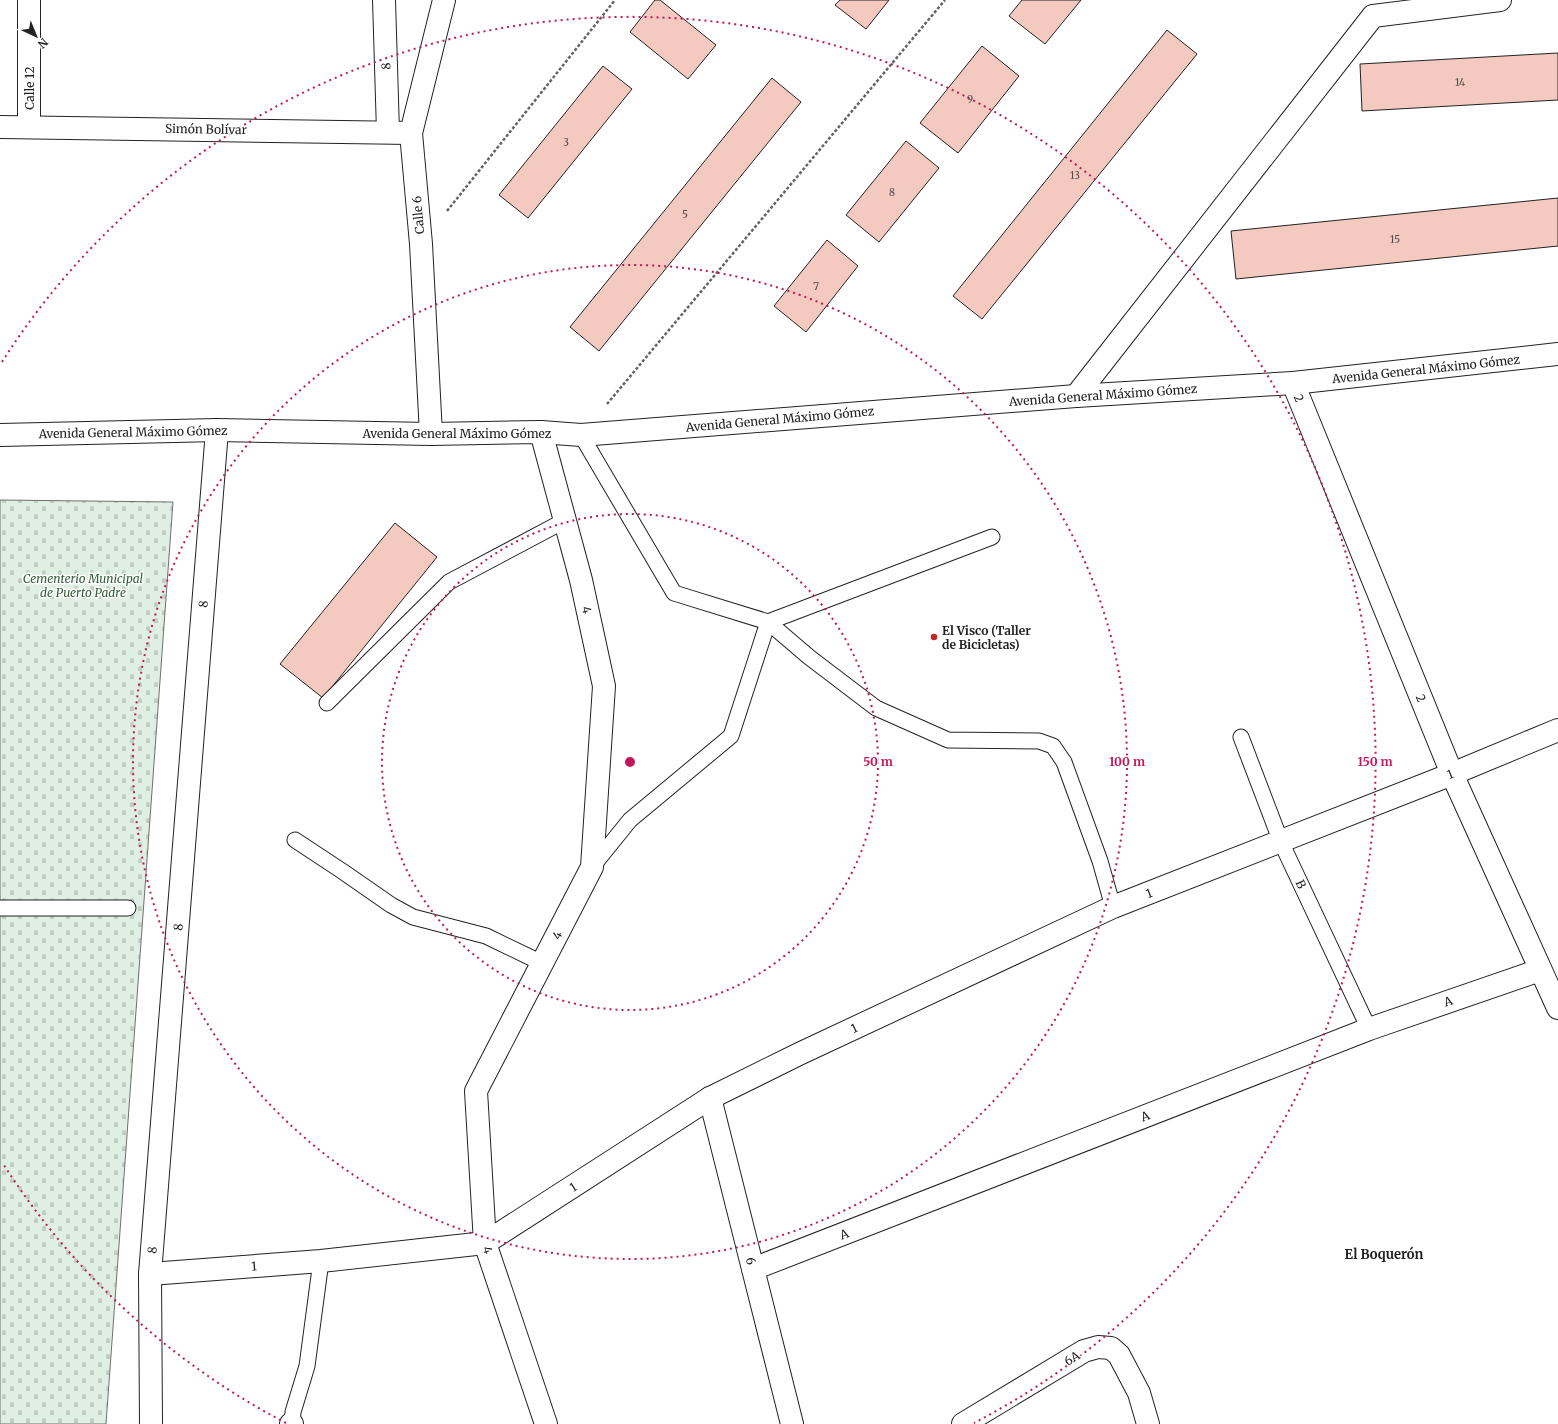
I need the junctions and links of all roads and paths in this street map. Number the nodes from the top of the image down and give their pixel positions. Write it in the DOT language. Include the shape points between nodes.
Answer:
graph roads {
  1 [pos="29,0"];
  2 [pos="384,0"];
  3 [pos="444,0"];
  4 [pos="615,0"];
  5 [pos="945,0"];
  6 [pos="1500,0"];
  7 [pos="0,127"];
  8 [pos="29,127"];
  9 [pos="388,132"];
  10 [pos="411,133"];
  11 [pos="421,244"];
  12 [pos="1558,354"];
  13 [pos="1293,383"];
  14 [pos="1076,396"];
  15 [pos="217,430"];
  16 [pos="541,432"];
  17 [pos="431,434"];
  18 [pos="0,435"];
  19 [pos="580,435"];
  20 [pos="564,521"];
  21 [pos="992,536"];
  22 [pos="768,622"];
  23 [pos="327,703"];
  24 [pos="1558,730"];
  25 [pos="1241,737"];
  26 [pos="1452,774"];
  27 [pos="295,840"];
  28 [pos="1281,842"];
  29 [pos="592,867"];
  30 [pos="1113,907"];
  31 [pos="0,908"];
  32 [pos="128,908"];
  33 [pos="542,963"];
  34 [pos="1540,970"];
  35 [pos="1558,1008"];
  36 [pos="1369,1028"];
  37 [pos="710,1098"];
  38 [pos="485,1243"];
  39 [pos="321,1261"];
  40 [pos="753,1269"];
  41 [pos="150,1274"];
  42 [pos="151,1424"];
  43 [pos="291,1424"];
  44 [pos="546,1424"];
  45 [pos="792,1424"];
  46 [pos="963,1424"];
  47 [pos="1148,1424"];
  1 -- 8 [label="street, Calle 12"];
  2 -- 9 [label="street, 8"];
  3 -- 10 [label="street, Calle 6"];
  4 -- 11 [label="path"];
  5 -- 19 [label="path"];
  6 -- 14 [label="street" via="1373,16"];
  7 -- 8 [label="street, Simón Bolívar"];
  8 -- 9 [label="street, Simón Bolívar"];
  9 -- 10 [label="street, Simón Bolívar"];
  10 -- 11 [label="street, Calle 6"];
  11 -- 17 [label="street, Calle 6"];
  12 -- 13 [label="street, Avenida General Máximo Gómez"];
  13 -- 14 [label="street, Avenida General Máximo Gómez"];
  13 -- 26 [label="street, 2"];
  14 -- 19 [label="street, Avenida General Máximo Gómez"];
  15 -- 17 [label="street, Avenida General Máximo Gómez"];
  15 -- 18 [label="street, Avenida General Máximo Gómez"];
  15 -- 41 [label="street, 8"];
  16 -- 17 [label="street, Avenida General Máximo Gómez"];
  16 -- 19 [label="street, Avenida General Máximo Gómez"];
  16 -- 20 [label="street, 4"];
  19 -- 22 [label="lane" via="674,593"];
  20 -- 23 [label="lane" via="449,582"];
  20 -- 29 [label="street, 4" via="581,580 604,686"];
  21 -- 22 [label="lane"];
  22 -- 29 [label="lane" via="731,736 630,820"];
  22 -- 30 [label="lane" via="876,708 948,740 1039,741 1053,746 1064,762 1100,861"];
  24 -- 26 [label="street, 1"];
  25 -- 28 [label="lane, B"];
  26 -- 28 [label="street, 1"];
  26 -- 34 [label="street, 2"];
  27 -- 33 [label="lane" via="390,905 413,917 486,936"];
  28 -- 30 [label="street, 1"];
  28 -- 36 [label="lane, B"];
  29 -- 33 [label="street, 4"];
  30 -- 37 [label="street, 1"];
  31 -- 32 [label="lane"];
  33 -- 38 [label="street, 4" via="476,1090"];
  34 -- 35 [label="street, 2"];
  34 -- 36 [label="street, A"];
  36 -- 40 [label="street, A"];
  37 -- 38 [label="street, 1"];
  37 -- 40 [label="street, 6"];
  38 -- 39 [label="street, 1"];
  38 -- 44 [label="street, 4"];
  39 -- 41 [label="street, 1"];
  39 -- 43 [label="lane" via="307,1366 292,1412"];
  40 -- 45 [label="street, 6"];
  41 -- 42 [label="street, 8"];
  46 -- 47 [label="street, 6A" via="1084,1351 1098,1347 1111,1348 1119,1355 1139,1393"];
}
